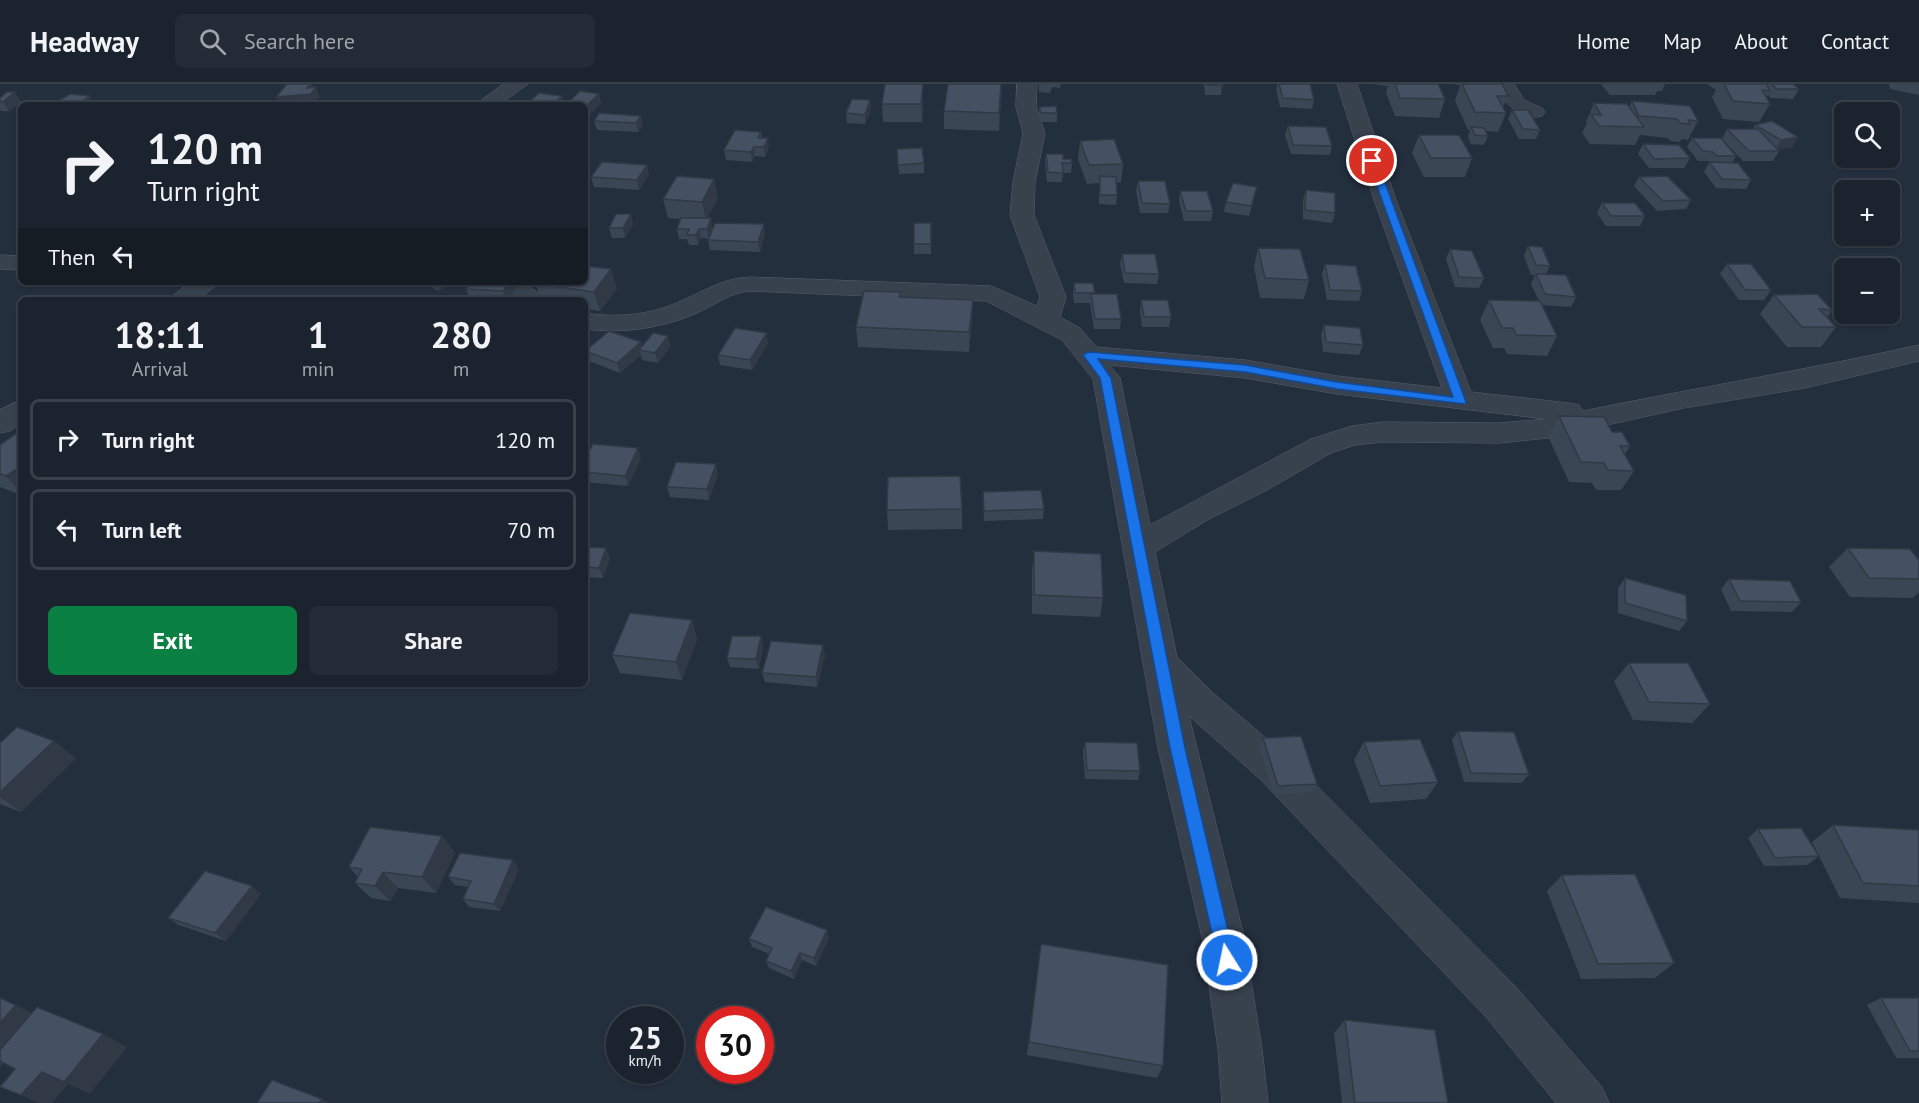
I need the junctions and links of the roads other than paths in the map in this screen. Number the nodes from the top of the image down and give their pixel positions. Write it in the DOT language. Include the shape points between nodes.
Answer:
graph roads {
  1 [pos="518,84"];
  2 [pos="1027,84"];
  3 [pos="1347,84"];
  4 [pos="1504,84"];
  5 [pos="490,102"];
  6 [pos="1535,112"];
  7 [pos="0,262"];
  8 [pos="18,263"];
  9 [pos="204,285"];
  10 [pos="505,285"];
  11 [pos="186,297"];
  12 [pos="527,297"];
  13 [pos="1046,320"];
  14 [pos="588,321"];
  15 [pos="1919,353"];
  16 [pos="1089,355"];
  17 [pos="1461,402"];
  18 [pos="18,412"];
  19 [pos="1624,412"];
  20 [pos="0,424"];
  21 [pos="1140,546"];
  22 [pos="1161,663"];
  23 [pos="1245,1103"];
  24 [pos="1586,1103"];
  1 -- 5 [label="street"];
  2 -- 13 [label="street" via="1026,107 1034,133 1022,215 1053,297"];
  3 -- 17 [label="street" via="1385,200"];
  4 -- 6 [label="street" via="1516,104"];
  7 -- 8 [label="street"];
  9 -- 11 [label="street"];
  10 -- 12 [label="street"];
  13 -- 14 [label="street" via="991,294 750,284 719,288 683,310 655,318"];
  13 -- 16 [label="street" via="1071,334"];
  15 -- 19 [label="street" via="1805,379"];
  16 -- 17 [label="street" via="1245,369"];
  16 -- 21 [label="street" via="1106,378"];
  17 -- 19 [label="street" via="1572,413"];
  18 -- 20 [label="street"];
  19 -- 21 [label="street" via="1548,428 1499,433 1383,432 1352,436 1321,446"];
  21 -- 22 [label="street"];
  22 -- 23 [label="street" via="1177,748 1223,938"];
  22 -- 24 [label="street" via="1199,704 1273,767 1502,1002"];
}
